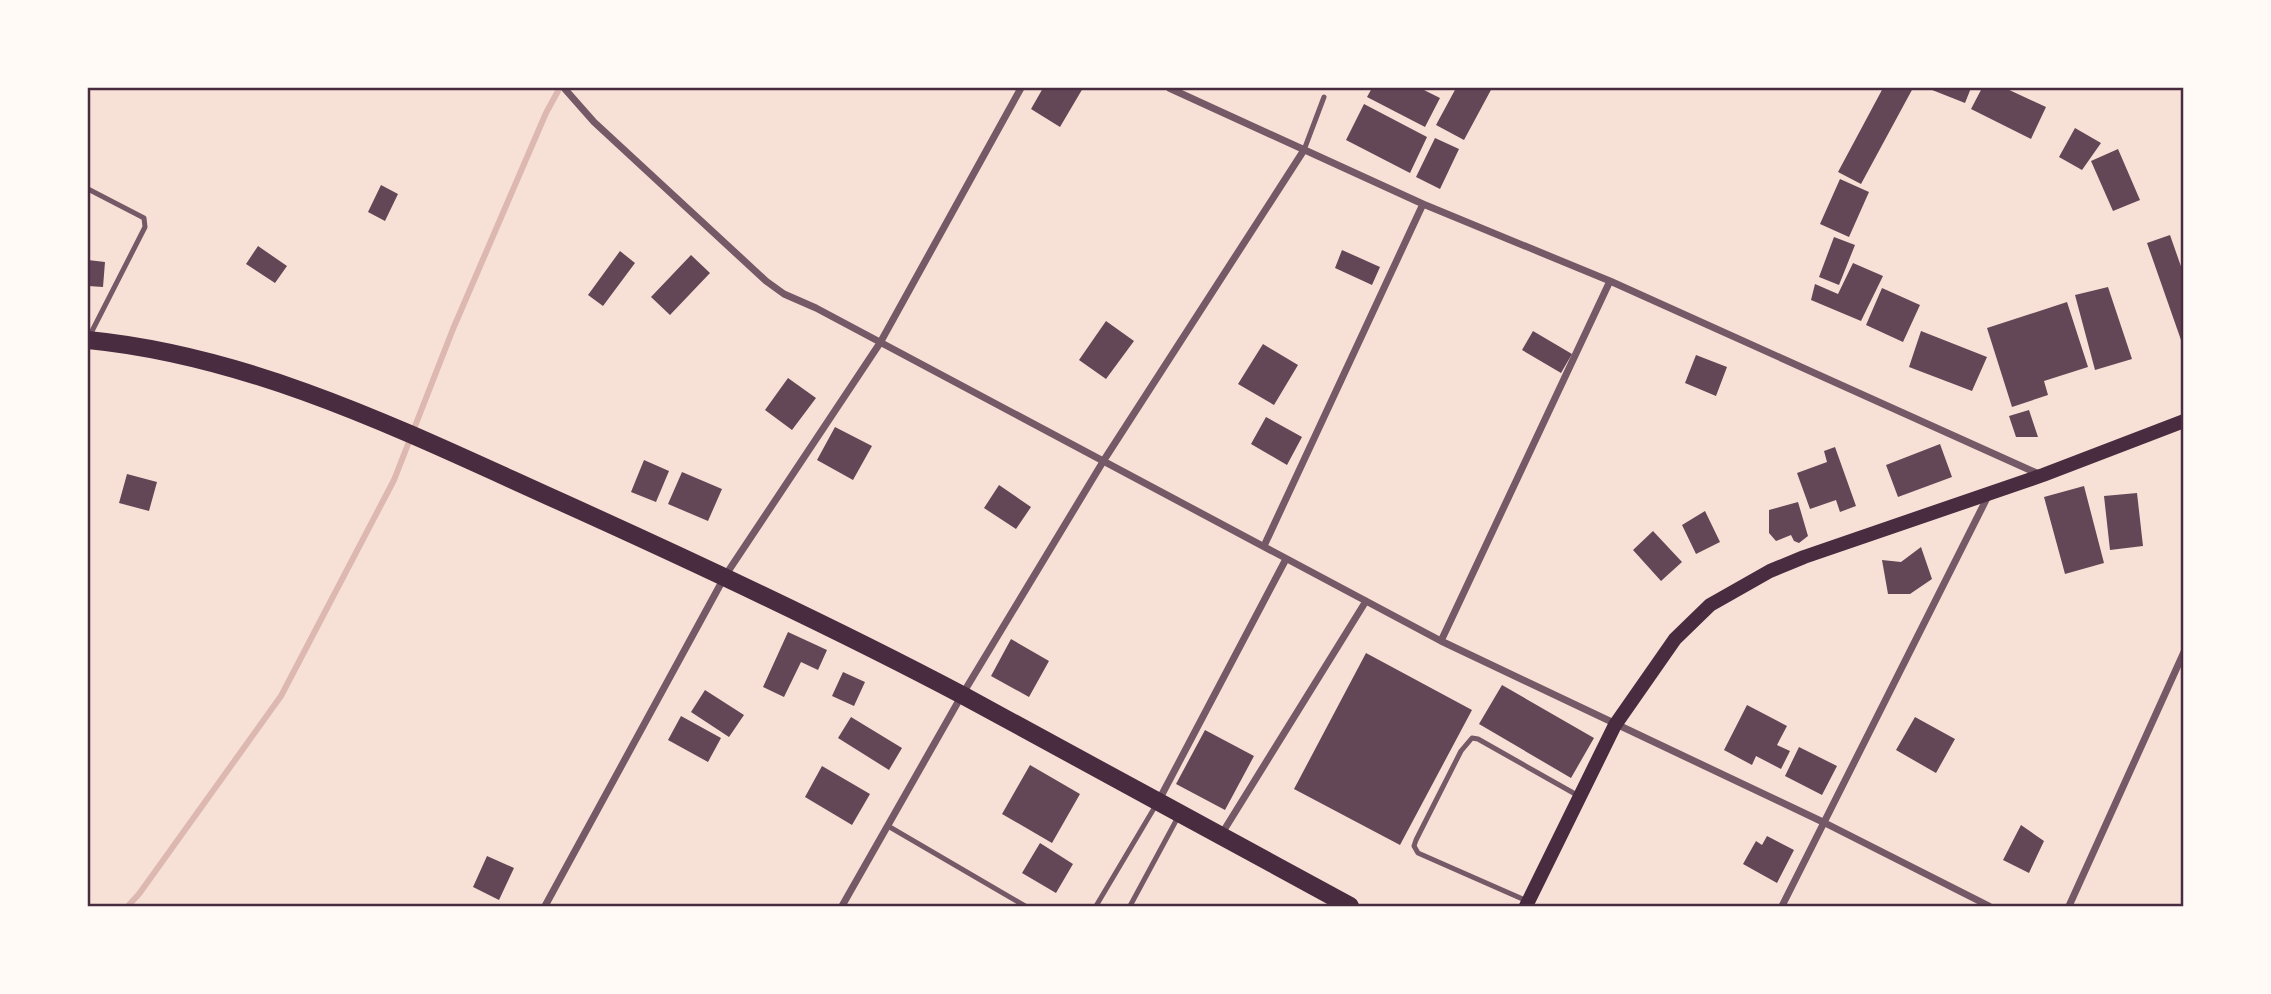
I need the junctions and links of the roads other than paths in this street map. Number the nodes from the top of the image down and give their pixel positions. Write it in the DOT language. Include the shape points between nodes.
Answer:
graph roads {
  1 [pos="564,88"];
  2 [pos="1021,88"];
  3 [pos="1169,88"];
  4 [pos="1324,97"];
  5 [pos="1304,150"];
  6 [pos="88,189"];
  7 [pos="1423,204"];
  8 [pos="1610,281"];
  9 [pos="88,340"];
  10 [pos="880,343"];
  11 [pos="2183,421"];
  12 [pos="1104,460"];
  13 [pos="2043,475"];
  14 [pos="1990,492"];
  15 [pos="1264,546"];
  16 [pos="1286,559"];
  17 [pos="725,576"];
  18 [pos="1366,601"];
  19 [pos="1441,640"];
  20 [pos="2183,652"];
  21 [pos="962,695"];
  22 [pos="1615,725"];
  23 [pos="1580,796"];
  24 [pos="1158,802"];
  25 [pos="1179,814"];
  26 [pos="1825,823"];
  27 [pos="888,826"];
  28 [pos="1220,836"];
  29 [pos="1133,904"];
  30 [pos="1528,904"];
  31 [pos="545,906"];
  32 [pos="842,906"];
  33 [pos="1025,906"];
  34 [pos="1096,906"];
  35 [pos="1350,906"];
  36 [pos="1782,906"];
  37 [pos="1989,906"];
  38 [pos="2069,906"];
  1 -- 10 [label="street" via="594,122 766,281"];
  2 -- 10 [label="street"];
  3 -- 5 [label="street"];
  4 -- 5 [label="lane"];
  5 -- 7 [label="street"];
  5 -- 12 [label="street"];
  6 -- 9 [label="lane" via="144,218 145,227"];
  7 -- 8 [label="street"];
  7 -- 15 [label="street"];
  8 -- 13 [label="street"];
  8 -- 19 [label="street"];
  9 -- 17 [label="highway" via="210,361 327,399"];
  10 -- 12 [label="street"];
  10 -- 17 [label="street"];
  11 -- 13 [label="main road"];
  12 -- 15 [label="street"];
  12 -- 21 [label="street"];
  13 -- 14 [label="main road"];
  14 -- 22 [label="main road" via="1804,557 1710,605 1675,639"];
  14 -- 26 [label="street"];
  15 -- 16 [label="street"];
  16 -- 18 [label="street"];
  16 -- 24 [label="street"];
  17 -- 21 [label="highway"];
  17 -- 31 [label="street"];
  18 -- 19 [label="street"];
  18 -- 28 [label="street"];
  19 -- 22 [label="street"];
  20 -- 38 [label="street"];
  21 -- 24 [label="highway"];
  21 -- 27 [label="street"];
  22 -- 23 [label="main road"];
  22 -- 26 [label="street"];
  23 -- 30 [label="main road"];
  23 -- 30 [label="lane" via="1475,737 1461,751 1416,840 1419,853"];
  24 -- 25 [label="highway"];
  24 -- 34 [label="lane"];
  25 -- 28 [label="highway"];
  25 -- 29 [label="lane"];
  26 -- 36 [label="street"];
  26 -- 37 [label="street"];
  27 -- 32 [label="street"];
  27 -- 33 [label="lane"];
  28 -- 35 [label="highway"];
}
